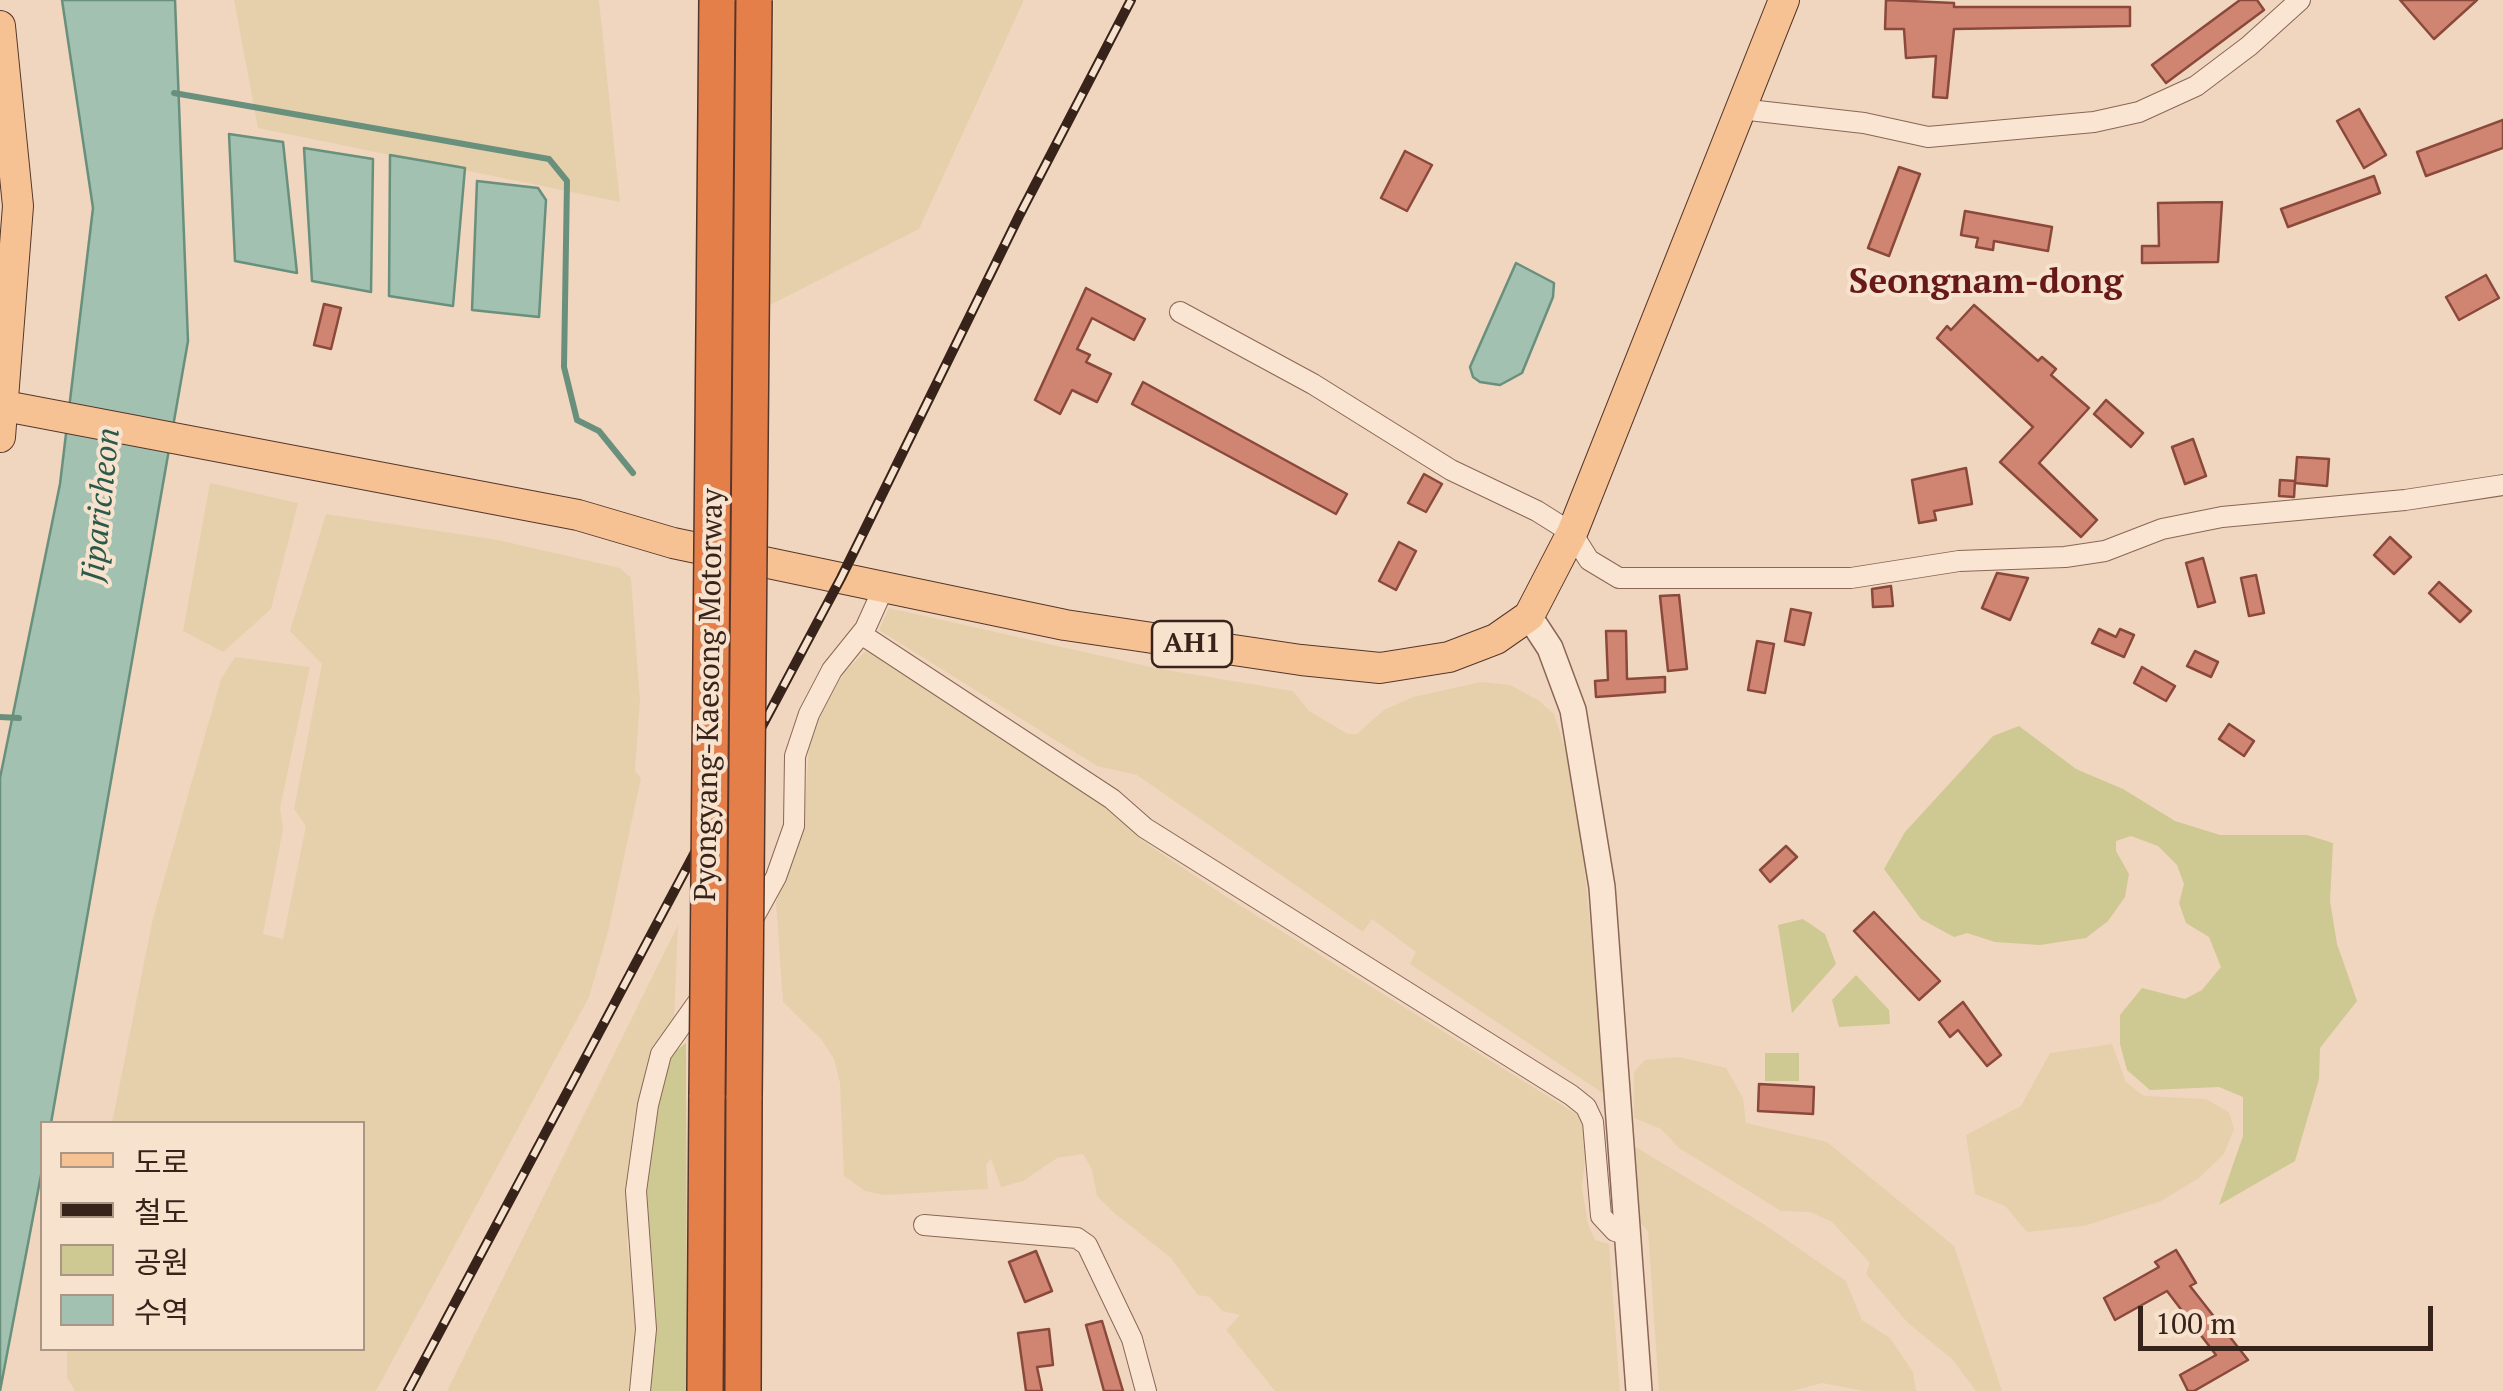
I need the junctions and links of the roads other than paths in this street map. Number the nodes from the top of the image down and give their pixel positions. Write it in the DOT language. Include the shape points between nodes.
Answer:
graph roads {
  1 [pos="717,0"];
  2 [pos="754,0"];
  3 [pos="1784,0"];
  4 [pos="2300,0"];
  5 [pos="0,26"];
  6 [pos="1740,110"];
  7 [pos="1180,312"];
  8 [pos="6,406"];
  9 [pos="0,436"];
  10 [pos="2503,484"];
  11 [pos="1572,534"];
  12 [pos="884,587"];
  13 [pos="1529,616"];
  14 [pos="860,634"];
  15 [pos="924,1225"];
  16 [pos="1626,1234"];
  17 [pos="640,1391"];
  18 [pos="705,1391"];
  19 [pos="742,1391"];
  20 [pos="1146,1391"];
  21 [pos="1639,1391"];
  1 -- 18 [label="highway, Pyongyang-Kaesong Motorway, bridge"];
  2 -- 19 [label="highway, Pyongyang-Kaesong Motorway, bridge"];
  3 -- 6 [label="main road, AH1"];
  4 -- 6 [label="street" via="2196,86 2139,112 2094,122 1928,137 1864,122"];
  5 -- 8 [label="main road" via="18,206"];
  6 -- 11 [label="main road, AH1"];
  7 -- 11 [label="street"];
  8 -- 9 [label="main road"];
  8 -- 12 [label="main road, AH1" via="578,515 673,543"];
  10 -- 11 [label="street" via="2222,516 2065,557 1959,562 1851,578 1620,578 1589,560"];
  11 -- 13 [label="main road, AH1"];
  12 -- 13 [label="main road, AH1" via="1065,624 1380,668 1449,658 1496,640"];
  12 -- 14 [label="street"];
  13 -- 16 [label="street" via="1550,648 1573,710 1602,887"];
  14 -- 16 [label="street" via="1112,799 1145,828 1571,1095 1593,1122 1600,1216"];
  14 -- 17 [label="street" via="832,670 795,756 794,826 771,889 661,1054 636,1192 646,1329"];
  15 -- 20 [label="street" via="1077,1238 1087,1245 1132,1339"];
  16 -- 21 [label="street"];
}
